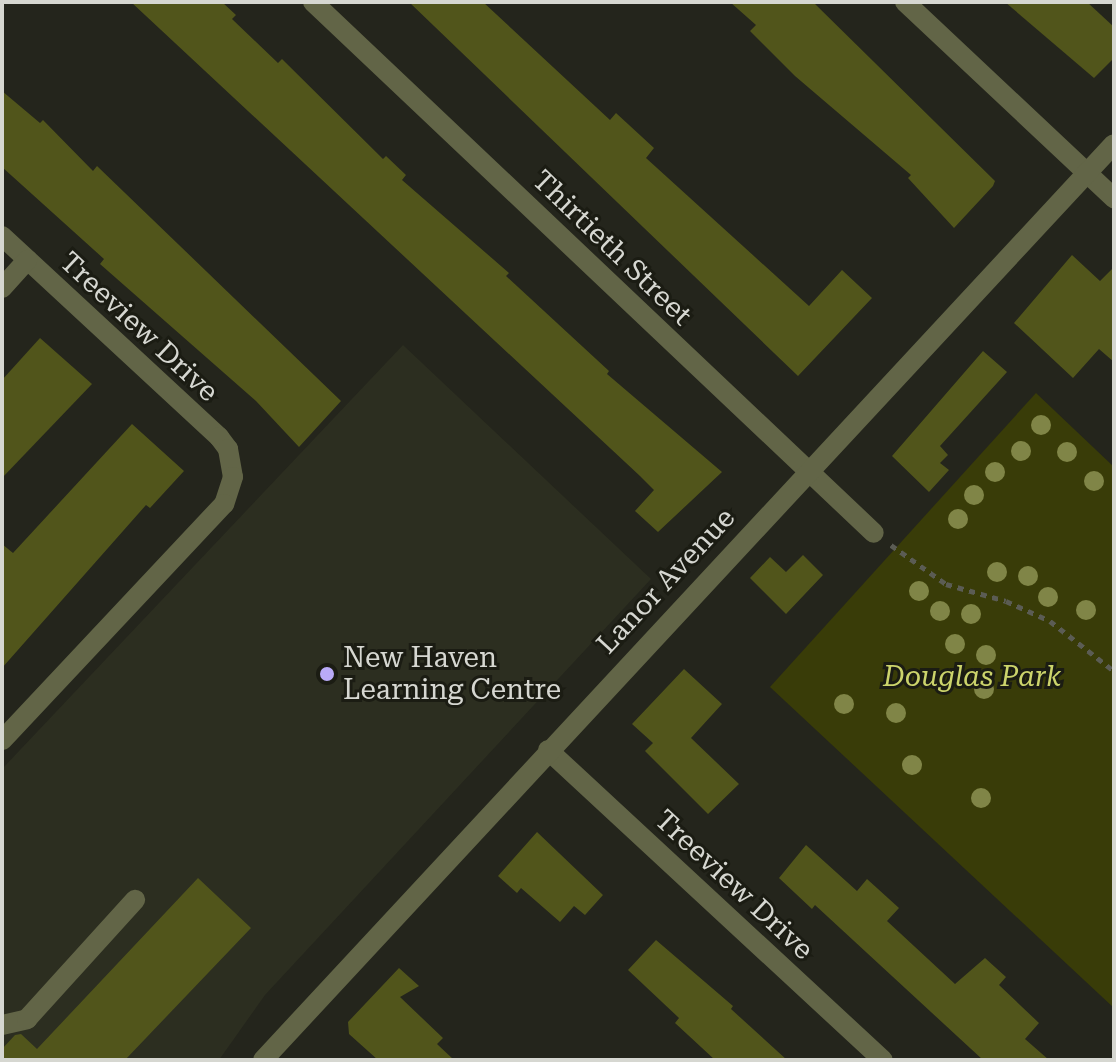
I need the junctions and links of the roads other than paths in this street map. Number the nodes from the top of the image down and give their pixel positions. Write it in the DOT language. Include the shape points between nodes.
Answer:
graph roads {
  1 [pos="313,2"];
  2 [pos="905,2"];
  3 [pos="1114,144"];
  4 [pos="1088,172"];
  5 [pos="1114,198"];
  6 [pos="2,236"];
  7 [pos="27,260"];
  8 [pos="2,288"];
  9 [pos="806,470"];
  10 [pos="874,533"];
  11 [pos="2,740"];
  12 [pos="548,750"];
  13 [pos="135,900"];
  14 [pos="2,1025"];
  15 [pos="276,1055"];
  16 [pos="883,1060"];
  1 -- 9 [label="street, Thirtieth Street"];
  2 -- 4 [label="street"];
  3 -- 4 [label="street, Lanor Avenue"];
  4 -- 5 [label="street"];
  4 -- 9 [label="street, Lanor Avenue"];
  6 -- 7 [label="street, Treeview Drive"];
  7 -- 8 [label="street"];
  7 -- 11 [label="street, Treeview Drive" via="219,437 232,463 231,491"];
  9 -- 10 [label="street, Thirtieth Street"];
  9 -- 12 [label="street, Lanor Avenue"];
  12 -- 15 [label="street, Lanor Avenue"];
  12 -- 16 [label="street, Treeview Drive"];
  13 -- 14 [label="street" via="27,1019"];
}
